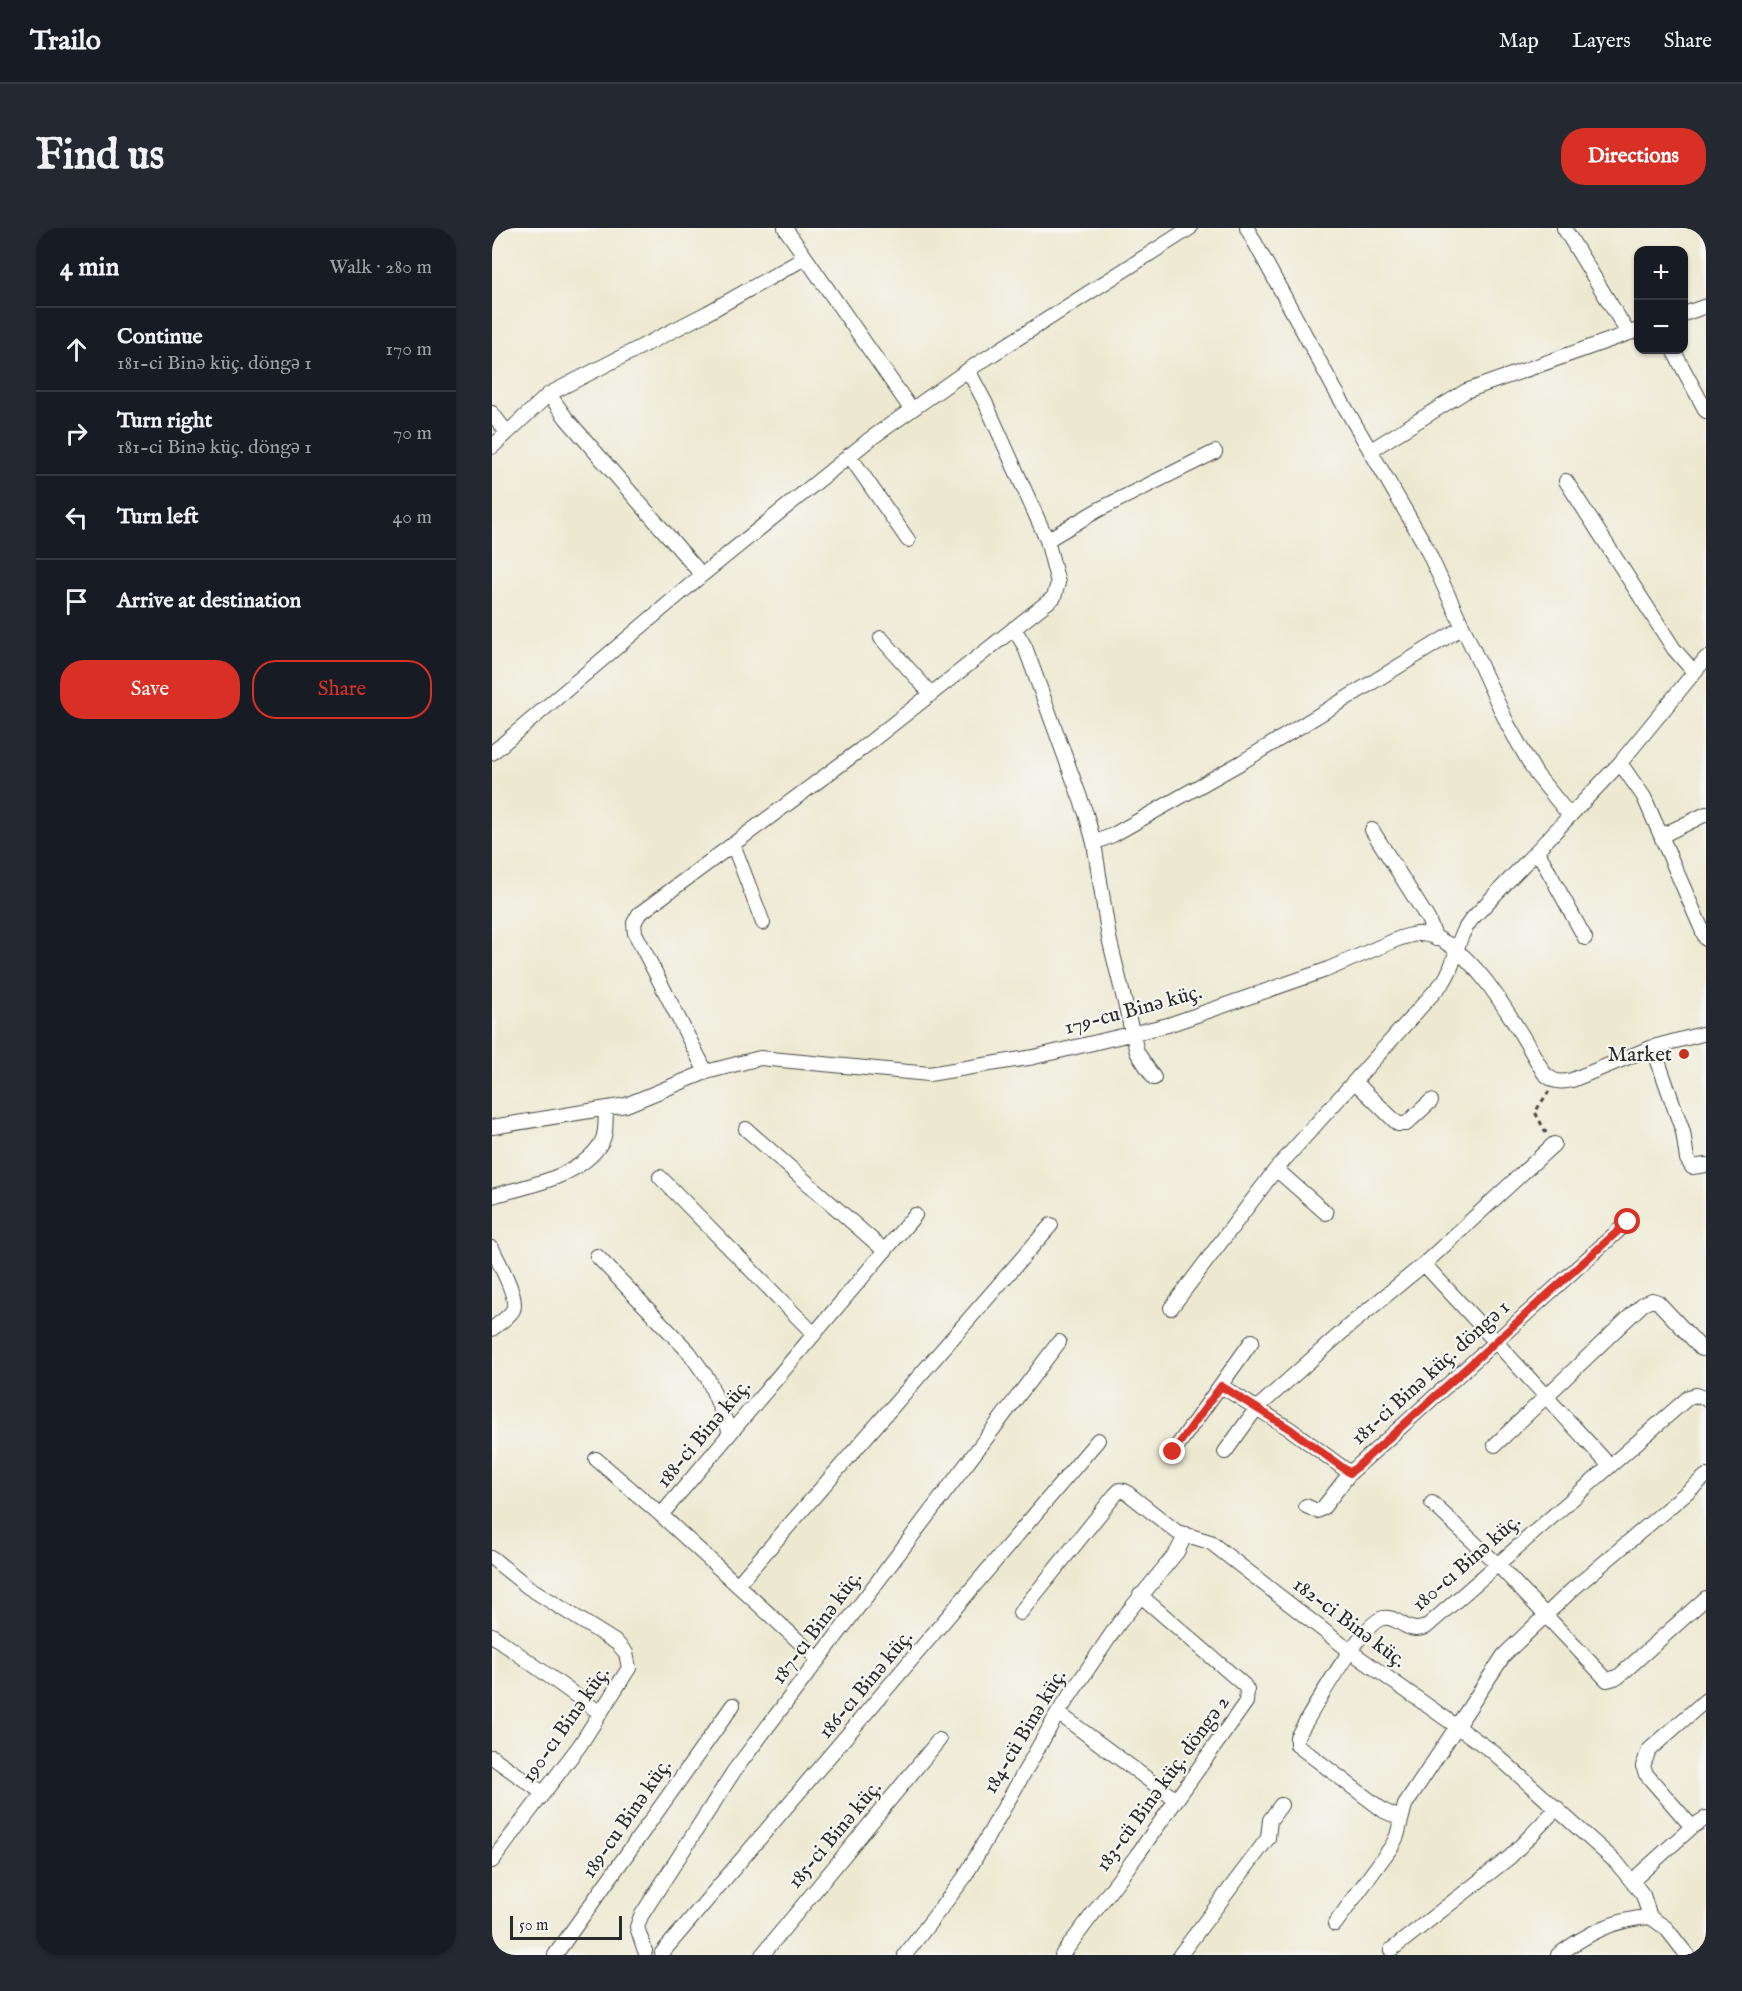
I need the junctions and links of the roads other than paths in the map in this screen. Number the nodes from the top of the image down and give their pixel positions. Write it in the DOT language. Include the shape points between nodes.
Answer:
graph roads {
  1 [pos="786,228"];
  2 [pos="1190,228"];
  3 [pos="1247,228"];
  4 [pos="1564,228"];
  5 [pos="1170,234"];
  6 [pos="805,258"];
  7 [pos="1706,306"];
  8 [pos="1688,312"];
  9 [pos="1633,332"];
  10 [pos="1675,354"];
  11 [pos="968,370"];
  12 [pos="549,394"];
  13 [pos="911,410"];
  14 [pos="1706,411"];
  15 [pos="492,413"];
  16 [pos="507,433"];
  17 [pos="492,447"];
  18 [pos="1371,450"];
  19 [pos="1215,452"];
  20 [pos="849,455"];
  21 [pos="1566,480"];
  22 [pos="908,540"];
  23 [pos="1047,540"];
  24 [pos="702,574"];
  25 [pos="1463,627"];
  26 [pos="1014,628"];
  27 [pos="881,638"];
  28 [pos="1706,658"];
  29 [pos="1694,672"];
  30 [pos="931,694"];
  31 [pos="492,753"];
  32 [pos="1620,763"];
  33 [pos="1706,814"];
  34 [pos="1570,816"];
  35 [pos="1372,830"];
  36 [pos="1661,836"];
  37 [pos="1094,843"];
  38 [pos="734,844"];
  39 [pos="1538,852"];
  40 [pos="763,923"];
  41 [pos="1585,938"];
  42 [pos="1436,939"];
  43 [pos="1706,939"];
  44 [pos="1456,950"];
  45 [pos="1706,1033"];
  46 [pos="1133,1034"];
  47 [pos="1653,1047"];
  48 [pos="706,1072"];
  49 [pos="1154,1078"];
  50 [pos="1355,1082"];
  51 [pos="1431,1101"];
  52 [pos="606,1110"];
  53 [pos="492,1127"];
  54 [pos="746,1129"];
  55 [pos="1554,1144"];
  56 [pos="1706,1166"];
  57 [pos="1276,1169"];
  58 [pos="660,1177"];
  59 [pos="492,1196"];
  60 [pos="1326,1213"];
  61 [pos="915,1215"];
  62 [pos="1628,1222"];
  63 [pos="1050,1225"];
  64 [pos="492,1248"];
  65 [pos="885,1251"];
  66 [pos="597,1256"];
  67 [pos="1424,1264"];
  68 [pos="1171,1308"];
  69 [pos="492,1329"];
  70 [pos="814,1334"];
  71 [pos="1252,1341"];
  72 [pos="1496,1341"];
  73 [pos="1059,1342"];
  74 [pos="1702,1349"];
  75 [pos="1221,1386"];
  76 [pos="1546,1397"];
  77 [pos="1706,1399"];
  78 [pos="1256,1408"];
  79 [pos="730,1432"];
  80 [pos="1098,1440"];
  81 [pos="1495,1445"];
  82 [pos="1173,1452"];
  83 [pos="1225,1452"];
  84 [pos="597,1459"];
  85 [pos="1609,1465"];
  86 [pos="1350,1473"];
  87 [pos="1706,1476"];
  88 [pos="1432,1503"];
  89 [pos="1306,1506"];
  90 [pos="661,1515"];
  91 [pos="1186,1534"];
  92 [pos="492,1558"];
  93 [pos="1497,1564"];
  94 [pos="737,1585"];
  95 [pos="1140,1595"];
  96 [pos="1706,1598"];
  97 [pos="1020,1613"];
  98 [pos="1545,1615"];
  99 [pos="492,1635"];
  100 [pos="1350,1651"];
  101 [pos="818,1659"];
  102 [pos="1706,1700"];
  103 [pos="733,1705"];
  104 [pos="600,1713"];
  105 [pos="1058,1713"];
  106 [pos="1457,1725"];
  107 [pos="939,1740"];
  108 [pos="492,1757"];
  109 [pos="543,1793"];
  110 [pos="1176,1800"];
  111 [pos="1281,1805"];
  112 [pos="1557,1808"];
  113 [pos="1400,1818"];
  114 [pos="1706,1818"];
  115 [pos="1692,1827"];
  116 [pos="492,1862"];
  117 [pos="1632,1881"];
  118 [pos="1650,1917"];
  119 [pos="1335,1924"];
  120 [pos="1391,1950"];
  121 [pos="642,1953"];
  122 [pos="663,1954"];
  123 [pos="555,1955"];
  124 [pos="762,1955"];
  125 [pos="905,1955"];
  126 [pos="1062,1955"];
  127 [pos="1180,1955"];
  128 [pos="1558,1955"];
  129 [pos="1688,1955"];
  1 -- 6 [label="street"];
  2 -- 5 [label="street"];
  3 -- 18 [label="street"];
  4 -- 9 [label="street"];
  5 -- 11 [label="street"];
  6 -- 12 [label="street"];
  6 -- 13 [label="street"];
  7 -- 8 [label="street"];
  9 -- 18 [label="street" via="1466,391"];
  10 -- 14 [label="street"];
  11 -- 13 [label="street"];
  11 -- 23 [label="street"];
  12 -- 16 [label="street"];
  12 -- 24 [label="street"];
  13 -- 20 [label="street"];
  15 -- 16 [label="street"];
  16 -- 17 [label="street"];
  18 -- 25 [label="street" via="1424,543"];
  19 -- 23 [label="street"];
  20 -- 22 [label="street"];
  20 -- 24 [label="street"];
  21 -- 29 [label="street" via="1674,649"];
  23 -- 26 [label="street" via="1056,566 1058,590"];
  24 -- 31 [label="street"];
  25 -- 34 [label="street" via="1508,725 1536,774"];
  25 -- 37 [label="street" via="1242,762"];
  26 -- 30 [label="street"];
  26 -- 37 [label="street" via="1025,647 1074,777"];
  27 -- 30 [label="street"];
  28 -- 29 [label="street"];
  29 -- 32 [label="street"];
  30 -- 38 [label="street"];
  32 -- 34 [label="street"];
  32 -- 36 [label="street" via="1644,797"];
  33 -- 36 [label="street"];
  34 -- 39 [label="street"];
  35 -- 42 [label="street" via="1428,919"];
  36 -- 43 [label="street"];
  37 -- 46 [label="street" via="1108,938"];
  38 -- 40 [label="street"];
  38 -- 48 [label="street" via="647,905 634,923 635,933"];
  39 -- 41 [label="street"];
  39 -- 44 [label="street" via="1471,920 1458,939"];
  42 -- 44 [label="street, 179-cu Binə küç."];
  42 -- 46 [label="street, 179-cu Binə küç." via="1417,934 1398,939 1284,985"];
  44 -- 47 [label="street, 179-cu Binə küç." via="1481,974 1551,1080 1572,1080"];
  44 -- 50 [label="street" via="1444,981"];
  45 -- 47 [label="street"];
  46 -- 48 [label="street, 179-cu Binə küç." via="945,1073 760,1058"];
  46 -- 49 [label="street" via="1137,1052"];
  47 -- 56 [label="street" via="1683,1132 1687,1159 1692,1167"];
  48 -- 52 [label="street, 179-cu Binə küç." via="647,1098"];
  50 -- 51 [label="street" via="1398,1124 1406,1124"];
  50 -- 57 [label="street"];
  52 -- 53 [label="street, 179-cu Binə küç."];
  52 -- 59 [label="street" via="602,1142 577,1166"];
  54 -- 65 [label="street"];
  55 -- 67 [label="street"];
  57 -- 60 [label="street"];
  57 -- 68 [label="street"];
  58 -- 70 [label="street"];
  61 -- 65 [label="street, 188-ci Binə küç."];
  62 -- 72 [label="street, 181-ci Binə küç. döngə 1"];
  63 -- 94 [label="street"];
  64 -- 69 [label="street" via="514,1298 514,1307"];
  65 -- 70 [label="street, 188-ci Binə küç."];
  66 -- 79 [label="street" via="695,1360 715,1392"];
  67 -- 72 [label="street"];
  67 -- 78 [label="street"];
  70 -- 79 [label="street, 188-ci Binə küç."];
  71 -- 75 [label="street"];
  72 -- 76 [label="street"];
  72 -- 86 [label="street, 181-ci Binə küç. döngə 1"];
  73 -- 101 [label="street, 187-cı Binə küç."];
  74 -- 76 [label="street" via="1652,1300 1643,1304"];
  75 -- 78 [label="street, 181-ci Binə küç. döngə 1"];
  75 -- 82 [label="street"];
  76 -- 81 [label="street"];
  76 -- 85 [label="street"];
  77 -- 85 [label="street, 180-cı Binə küç." via="1689,1397"];
  78 -- 83 [label="street"];
  78 -- 86 [label="street, 181-ci Binə küç. döngə 1"];
  79 -- 90 [label="street, 188-ci Binə küç."];
  80 -- 122 [label="street, 186-cı Binə küç."];
  84 -- 90 [label="street"];
  85 -- 93 [label="street, 180-cı Binə küç."];
  86 -- 89 [label="street" via="1323,1508 1317,1511"];
  87 -- 98 [label="street"];
  88 -- 93 [label="street"];
  90 -- 94 [label="street, 188-ci Binə küç."];
  91 -- 95 [label="street, 184-cü Binə küç." via="1177,1551"];
  91 -- 97 [label="street, 182-ci Binə küç." via="1165,1525 1125,1491 1120,1491"];
  91 -- 100 [label="street, 182-ci Binə küç." via="1210,1542"];
  92 -- 104 [label="street, 190-cı Binə küç." via="626,1653 629,1668"];
  93 -- 98 [label="street"];
  93 -- 100 [label="street, 180-cı Binə küç." via="1426,1627 1413,1630 1388,1617 1381,1618 1370,1625"];
  94 -- 101 [label="street, 188-ci Binə küç."];
  95 -- 105 [label="street, 184-cü Binə küç."];
  95 -- 110 [label="street, 183-cü Binə küç. döngə 2" via="1247,1690 1246,1702"];
  96 -- 98 [label="street" via="1612,1680 1602,1677"];
  98 -- 106 [label="street" via="1504,1655"];
  99 -- 104 [label="street"];
  100 -- 106 [label="street, 182-ci Binə küç."];
  100 -- 113 [label="street, 180-cı Binə küç." via="1297,1737 1297,1745 1384,1811"];
  101 -- 121 [label="street, 187-cı Binə küç." via="734,1771 641,1916 637,1927"];
  102 -- 115 [label="street" via="1649,1750 1643,1766"];
  103 -- 123 [label="street, 189-cu Binə küç."];
  104 -- 109 [label="street, 190-cı Binə küç."];
  105 -- 110 [label="street"];
  105 -- 125 [label="street, 184-cü Binə küç." via="964,1878"];
  106 -- 112 [label="street, 182-ci Binə küç."];
  106 -- 113 [label="street"];
  107 -- 124 [label="street, 185-ci Binə küç."];
  108 -- 109 [label="street"];
  109 -- 116 [label="street, 190-cı Binə küç."];
  110 -- 126 [label="street, 183-cü Binə küç. döngə 2"];
  111 -- 127 [label="street" via="1270,1820 1268,1838"];
  112 -- 117 [label="street, 182-ci Binə küç."];
  112 -- 120 [label="street" via="1510,1857"];
  113 -- 119 [label="street" via="1392,1846"];
  114 -- 115 [label="street"];
  115 -- 117 [label="street"];
  117 -- 118 [label="street, 182-ci Binə küç." via="1647,1904"];
  118 -- 128 [label="street" via="1608,1925"];
  118 -- 129 [label="street" via="1666,1928"];
  121 -- 122 [label="street"];
}
